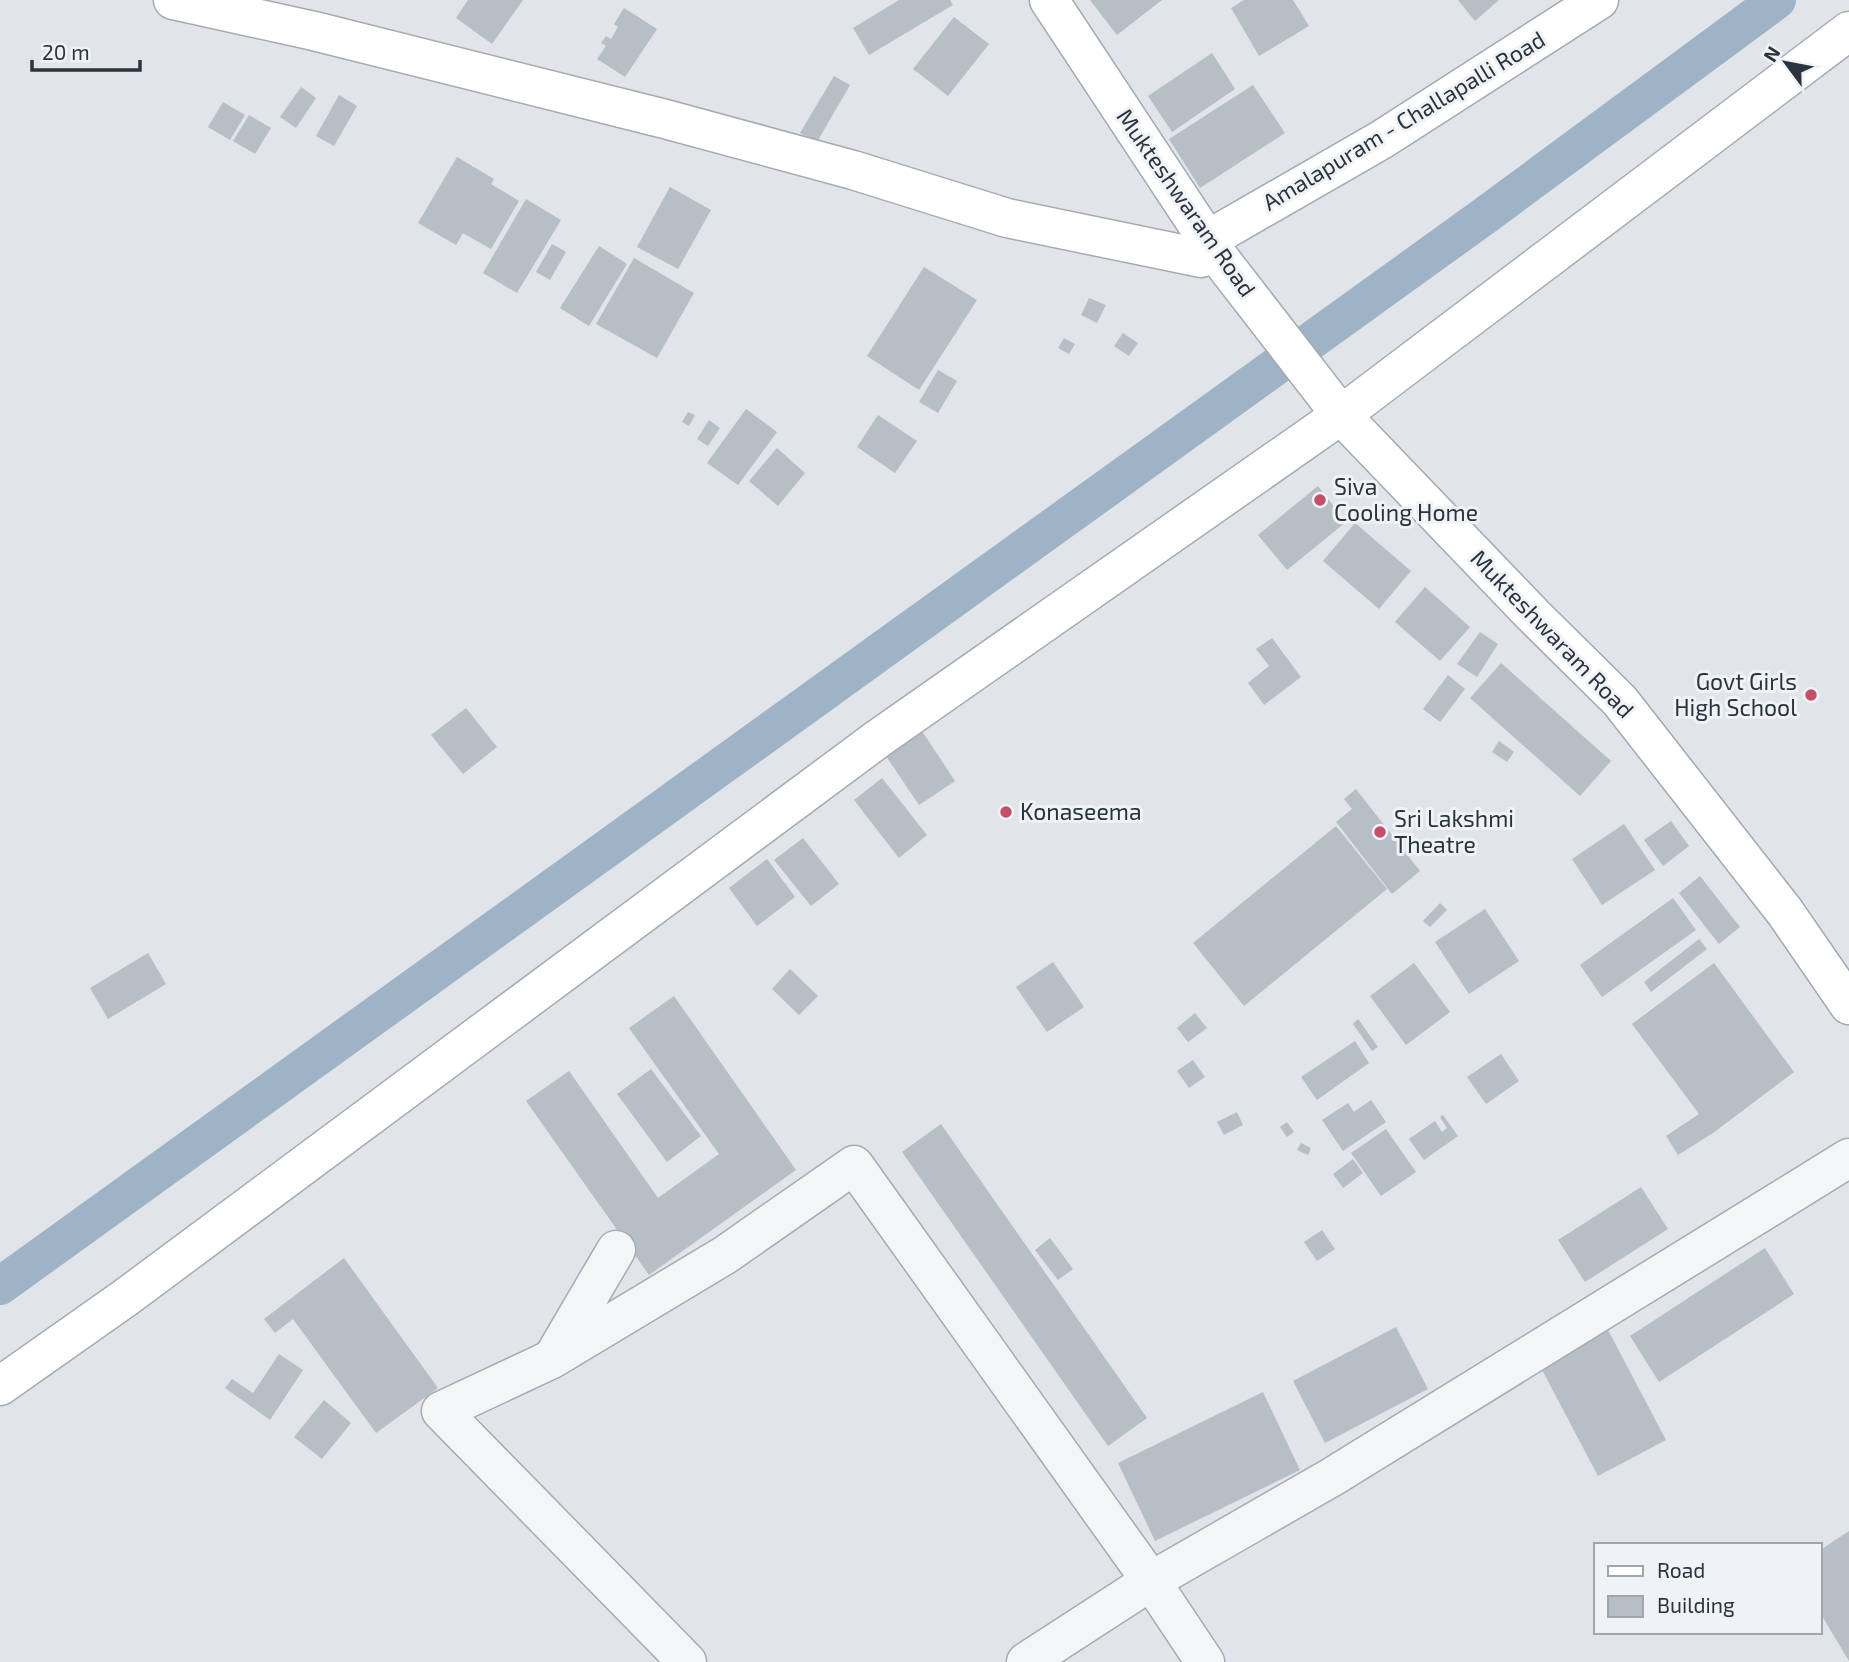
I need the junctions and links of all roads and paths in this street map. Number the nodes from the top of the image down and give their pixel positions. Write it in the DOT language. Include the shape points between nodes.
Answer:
graph roads {
  1 [pos="173,0"];
  2 [pos="1049,0"];
  3 [pos="1599,0"];
  4 [pos="1849,31"];
  5 [pos="1217,253"];
  6 [pos="1332,403"];
  7 [pos="1845,989"];
  8 [pos="1849,1158"];
  9 [pos="616,1250"];
  10 [pos="552,1359"];
  11 [pos="0,1386"];
  12 [pos="1151,1581"];
  13 [pos="687,1662"];
  14 [pos="1026,1662"];
  15 [pos="1205,1662"];
  1 -- 5 [label="main road, Amalapuram - Challapalli Road" via="665,119 1007,218 1201,258"];
  2 -- 5 [label="main road, Mukteshwaram Road"];
  3 -- 5 [label="main road, Amalapuram - Challapalli Road" via="1381,140 1222,232"];
  4 -- 6 [label="main road"];
  5 -- 6 [label="main road, Mukteshwaram Road"];
  6 -- 7 [label="main road, Mukteshwaram Road" via="1620,701"];
  6 -- 11 [label="main road" via="136,1290"];
  8 -- 12 [label="street" via="1332,1476"];
  9 -- 10 [label="street"];
  10 -- 12 [label="street" via="725,1255 853,1165"];
  10 -- 13 [label="street" via="441,1412"];
  12 -- 14 [label="street"];
  12 -- 15 [label="street"];
}
